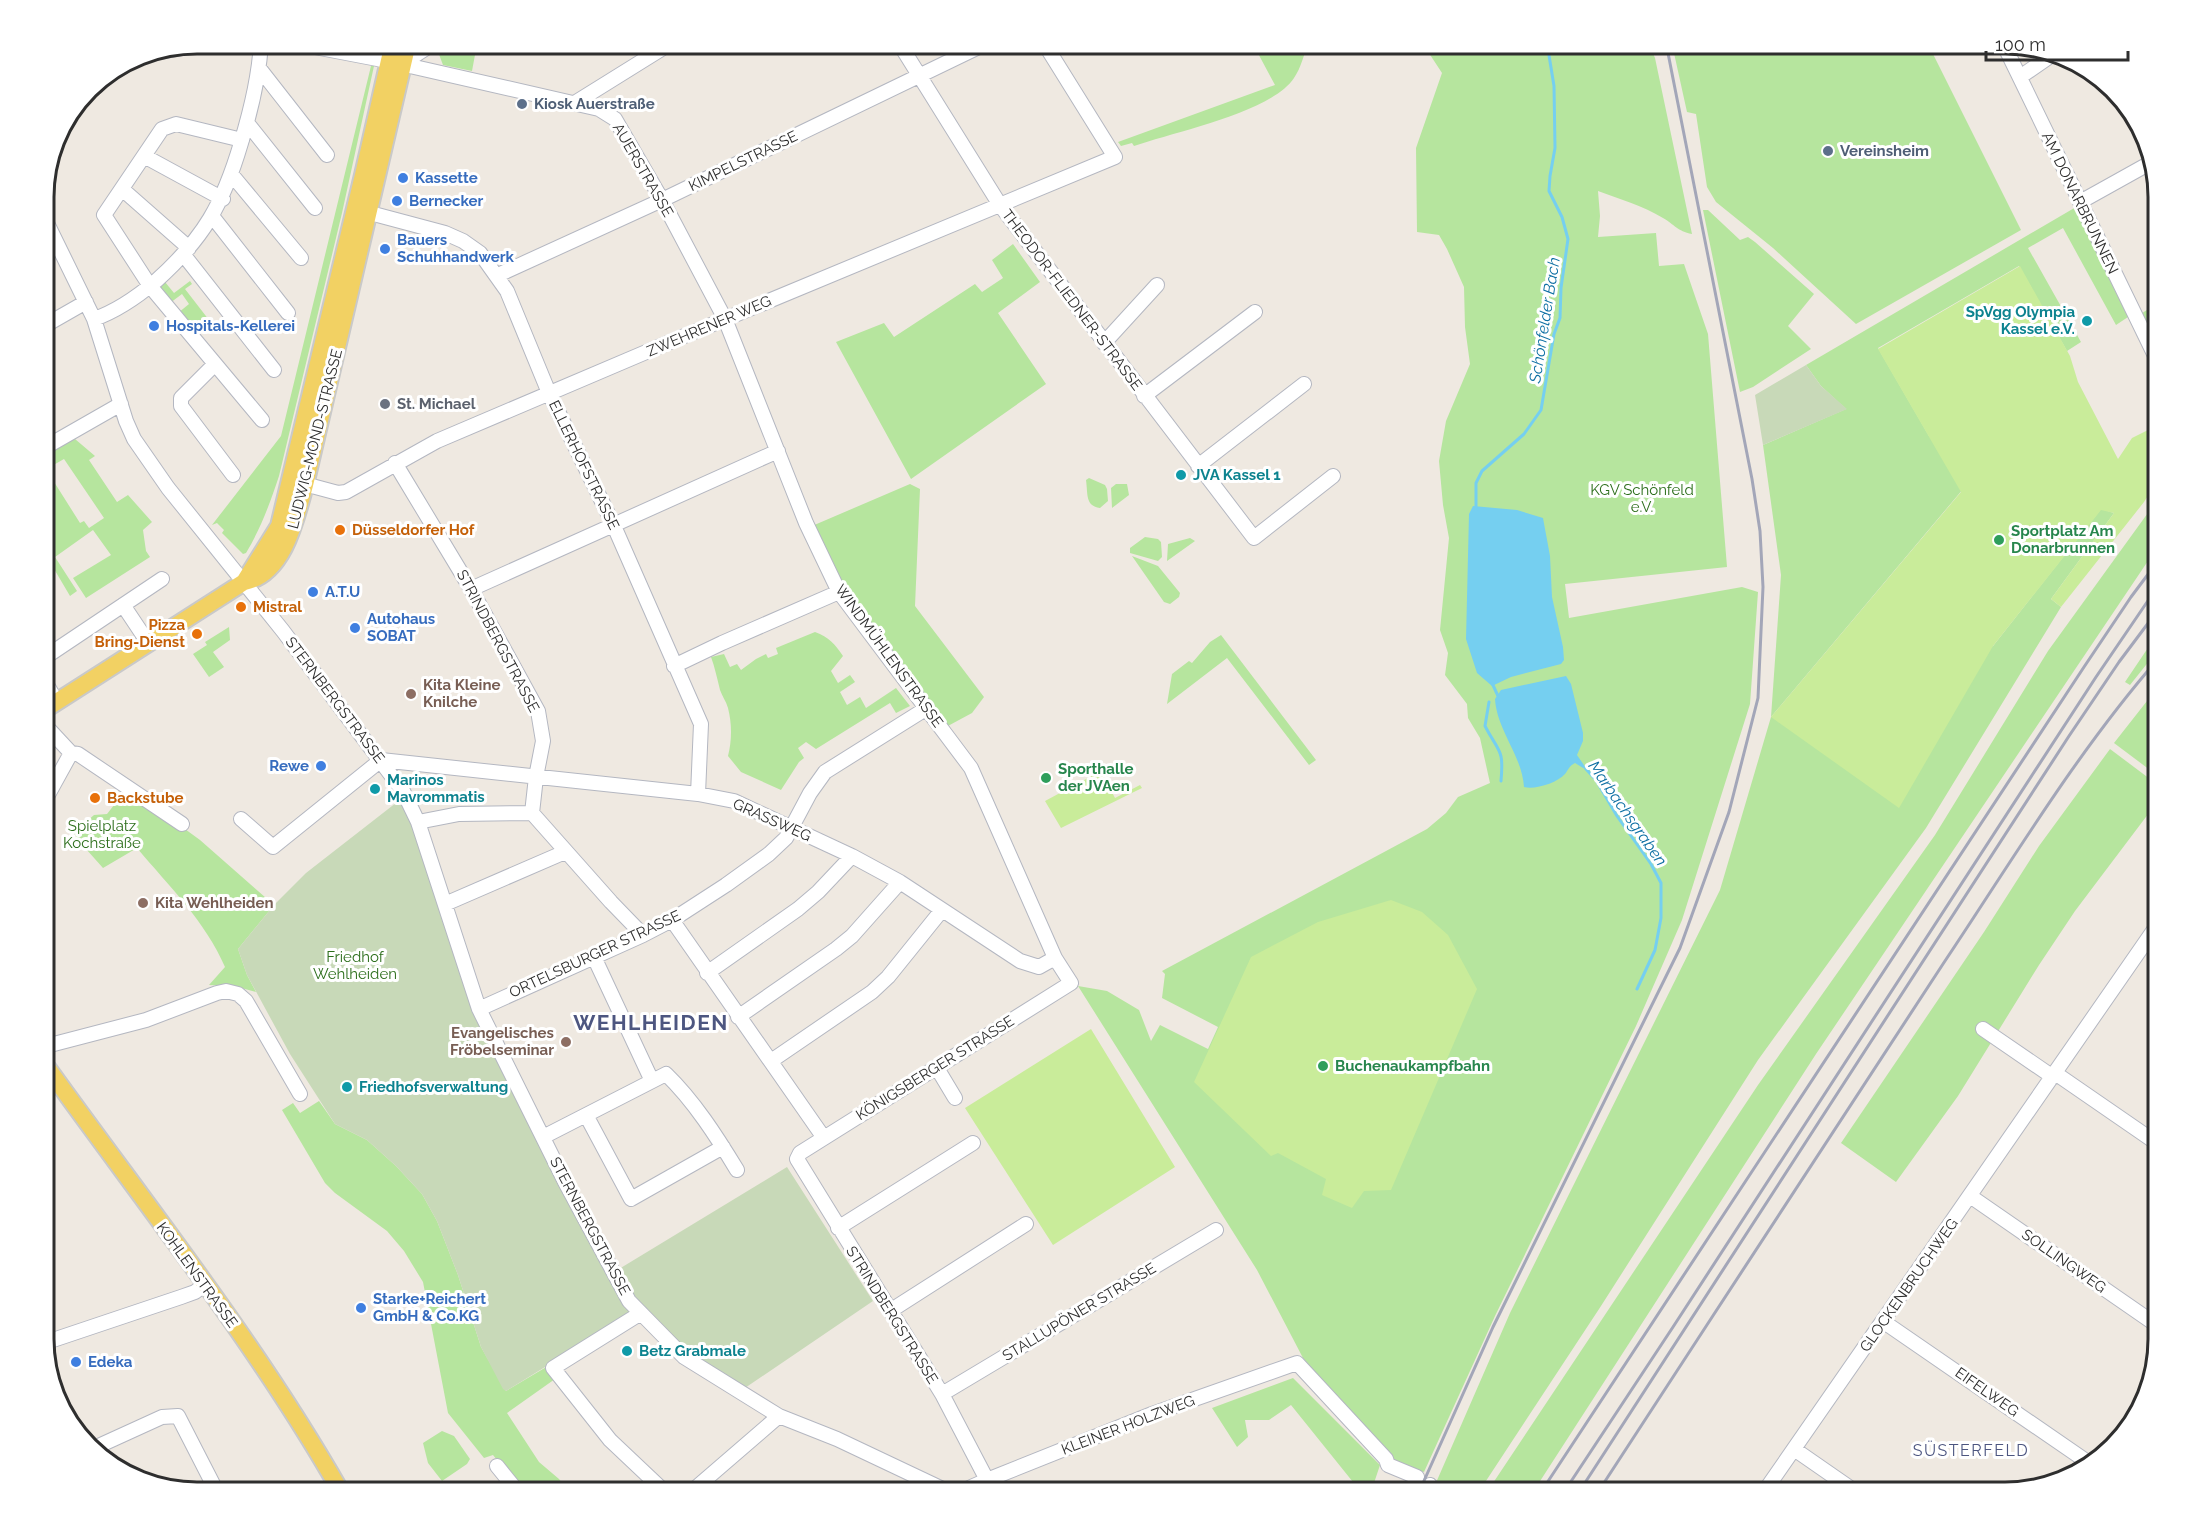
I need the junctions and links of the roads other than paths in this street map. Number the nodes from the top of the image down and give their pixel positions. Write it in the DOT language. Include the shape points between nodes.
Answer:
graph roads {
  1 [pos="260,54"];
  2 [pos="351,54"];
  3 [pos="390,54"];
  4 [pos="395,54"];
  5 [pos="401,54"];
  6 [pos="413,54"];
  7 [pos="655,54"];
  8 [pos="906,54"];
  9 [pos="966,54"];
  10 [pos="1050,54"];
  11 [pos="2008,54"];
  12 [pos="2044,60"];
  13 [pos="396,62"];
  14 [pos="259,68"];
  15 [pos="920,76"];
  16 [pos="2020,77"];
  17 [pos="573,104"];
  18 [pos="248,124"];
  19 [pos="242,140"];
  20 [pos="327,155"];
  21 [pos="144,156"];
  22 [pos="2144,166"];
  23 [pos="232,175"];
  24 [pos="122,189"];
  25 [pos="222,199"];
  26 [pos="662,200"];
  27 [pos="2080,202"];
  28 [pos="1000,205"];
  29 [pos="315,208"];
  30 [pos="370,213"];
  31 [pos="212,216"];
  32 [pos="54,237"];
  33 [pos="186,251"];
  34 [pos="301,258"];
  35 [pos="498,275"];
  36 [pos="1157,285"];
  37 [pos="150,286"];
  38 [pos="86,302"];
  39 [pos="1255,312"];
  40 [pos="288,313"];
  41 [pos="93,319"];
  42 [pos="725,319"];
  43 [pos="54,320"];
  44 [pos="2148,341"];
  45 [pos="1104,343"];
  46 [pos="214,364"];
  47 [pos="274,370"];
  48 [pos="1304,384"];
  49 [pos="549,393"];
  50 [pos="1144,396"];
  51 [pos="122,404"];
  52 [pos="262,420"];
  53 [pos="54,442"];
  54 [pos="778,451"];
  55 [pos="395,463"];
  56 [pos="1198,466"];
  57 [pos="233,476"];
  58 [pos="1333,476"];
  59 [pos="298,483"];
  60 [pos="614,526"];
  61 [pos="162,579"];
  62 [pos="244,582"];
  63 [pos="471,589"];
  64 [pos="839,592"];
  65 [pos="123,605"];
  66 [pos="149,644"];
  67 [pos="54,651"];
  68 [pos="675,666"];
  69 [pos="54,704"];
  70 [pos="927,708"];
  71 [pos="54,735"];
  72 [pos="70,753"];
  73 [pos="381,760"];
  74 [pos="536,777"];
  75 [pos="54,783"];
  76 [pos="698,794"];
  77 [pos="532,813"];
  78 [pos="241,819"];
  79 [pos="418,822"];
  80 [pos="182,824"];
  81 [pos="791,828"];
  82 [pos="565,852"];
  83 [pos="852,856"];
  84 [pos="900,882"];
  85 [pos="445,904"];
  86 [pos="942,910"];
  87 [pos="672,920"];
  88 [pos="643,935"];
  89 [pos="2148,939"];
  90 [pos="594,957"];
  91 [pos="1055,958"];
  92 [pos="708,973"];
  93 [pos="1071,983"];
  94 [pos="479,1009"];
  95 [pos="738,1017"];
  96 [pos="1983,1029"];
  97 [pos="54,1044"];
  98 [pos="771,1061"];
  99 [pos="937,1068"];
  100 [pos="2054,1075"];
  101 [pos="54,1076"];
  102 [pos="652,1081"];
  103 [pos="300,1094"];
  104 [pos="955,1098"];
  105 [pos="586,1115"];
  106 [pos="543,1137"];
  107 [pos="2148,1137"];
  108 [pos="824,1138"];
  109 [pos="973,1143"];
  110 [pos="723,1148"];
  111 [pos="800,1153"];
  112 [pos="737,1170"];
  113 [pos="1970,1196"];
  114 [pos="1026,1224"];
  115 [pos="838,1228"];
  116 [pos="1216,1230"];
  117 [pos="204,1285"];
  118 [pos="890,1311"];
  119 [pos="641,1313"];
  120 [pos="2148,1319"];
  121 [pos="1884,1322"];
  122 [pos="54,1340"];
  123 [pos="942,1395"];
  124 [pos="779,1416"];
  125 [pos="101,1445"];
  126 [pos="1794,1449"];
  127 [pos="2083,1459"];
  128 [pos="497,1466"];
  129 [pos="1417,1477"];
  130 [pos="987,1480"];
  131 [pos="213,1482"];
  132 [pos="335,1482"];
  133 [pos="510,1482"];
  134 [pos="654,1482"];
  135 [pos="703,1482"];
  136 [pos="928,1482"];
  137 [pos="982,1482"];
  138 [pos="1771,1482"];
  139 [pos="1842,1482"];
  1 -- 14 [label="street"];
  2 -- 13 [label="street, AUERSTRASSE"];
  3 -- 13 [label="street"];
  4 -- 13 [label="main road, LUDWIG-MOND-STRASSE"];
  5 -- 13 [label="main road, LUDWIG-MOND-STRASSE"];
  6 -- 13 [label="street"];
  7 -- 17 [label="street"];
  8 -- 15 [label="street, THEODOR-FLIEDNER-STRASSE"];
  9 -- 15 [label="street, KIMPELSTRASSE"];
  10 -- 28 [label="street, ZWEHRENER WEG" via="1115,157"];
  11 -- 16 [label="street, AM DONARBRUNNEN"];
  12 -- 16 [label="street"];
  13 -- 17 [label="street, AUERSTRASSE"];
  13 -- 30 [label="main road, LUDWIG-MOND-STRASSE"];
  13 -- 59 [label="main road, LUDWIG-MOND-STRASSE"];
  14 -- 18 [label="street"];
  14 -- 20 [label="street"];
  15 -- 26 [label="street, KIMPELSTRASSE"];
  15 -- 28 [label="street, THEODOR-FLIEDNER-STRASSE"];
  16 -- 27 [label="street, AM DONARBRUNNEN"];
  17 -- 26 [label="street, AUERSTRASSE" via="599,109 615,119"];
  18 -- 19 [label="street"];
  18 -- 29 [label="street"];
  19 -- 21 [label="street" via="176,124 162,129"];
  19 -- 23 [label="street"];
  21 -- 24 [label="street"];
  21 -- 25 [label="street"];
  22 -- 27 [label="street"];
  23 -- 25 [label="street"];
  23 -- 34 [label="street"];
  24 -- 33 [label="street"];
  24 -- 37 [label="street" via="104,215"];
  25 -- 31 [label="street"];
  26 -- 35 [label="street, KIMPELSTRASSE"];
  26 -- 42 [label="street, AUERSTRASSE"];
  27 -- 44 [label="street, AM DONARBRUNNEN"];
  28 -- 42 [label="street, ZWEHRENER WEG"];
  28 -- 45 [label="street, THEODOR-FLIEDNER-STRASSE"];
  30 -- 35 [label="street, ELLERHOFSTRASSE" via="463,241 480,253"];
  30 -- 59 [label="main road, LUDWIG-MOND-STRASSE"];
  31 -- 33 [label="street"];
  31 -- 40 [label="street"];
  32 -- 38 [label="street, STERNBERGSTRASSE"];
  33 -- 37 [label="street"];
  33 -- 47 [label="street"];
  35 -- 49 [label="street, ELLERHOFSTRASSE" via="514,304"];
  36 -- 45 [label="street"];
  37 -- 41 [label="street" via="119,309"];
  37 -- 46 [label="street"];
  38 -- 41 [label="street, STERNBERGSTRASSE"];
  38 -- 43 [label="street"];
  39 -- 50 [label="street, THEODOR-FLIEDNER-STRASSE"];
  41 -- 51 [label="street, STERNBERGSTRASSE"];
  42 -- 49 [label="street, ZWEHRENER WEG"];
  42 -- 54 [label="street, WINDMÜHLENSTRASSE"];
  45 -- 50 [label="street, THEODOR-FLIEDNER-STRASSE"];
  46 -- 52 [label="street"];
  46 -- 57 [label="street" via="181,398 181,406"];
  48 -- 56 [label="street"];
  49 -- 55 [label="street, ZWEHRENER WEG"];
  49 -- 60 [label="street, ELLERHOFSTRASSE"];
  50 -- 56 [label="street, THEODOR-FLIEDNER-STRASSE"];
  51 -- 53 [label="street"];
  51 -- 62 [label="street, STERNBERGSTRASSE" via="135,439 150,462"];
  54 -- 60 [label="street"];
  54 -- 64 [label="street, WINDMÜHLENSTRASSE"];
  55 -- 59 [label="street, ZWEHRENER WEG" via="346,492"];
  55 -- 63 [label="street, STRINDBERGSTRASSE"];
  56 -- 58 [label="street, THEODOR-FLIEDNER-STRASSE" via="1254,538"];
  59 -- 62 [label="main road, LUDWIG-MOND-STRASSE" via="288,541 263,575"];
  60 -- 63 [label="street"];
  60 -- 68 [label="street, ELLERHOFSTRASSE"];
  61 -- 65 [label="street"];
  62 -- 66 [label="main road, LUDWIG-MOND-STRASSE"];
  62 -- 73 [label="street, STERNBERGSTRASSE"];
  63 -- 74 [label="street, STRINDBERGSTRASSE" via="538,711 543,741"];
  64 -- 68 [label="street"];
  64 -- 70 [label="street, WINDMÜHLENSTRASSE"];
  65 -- 66 [label="street"];
  65 -- 67 [label="street"];
  66 -- 69 [label="main road, LUDWIG-MOND-STRASSE"];
  68 -- 76 [label="street, ELLERHOFSTRASSE" via="700,724"];
  70 -- 81 [label="street, ORTELSBURGER STRASSE" via="825,772"];
  70 -- 91 [label="street, WINDMÜHLENSTRASSE" via="971,768"];
  71 -- 72 [label="street"];
  72 -- 75 [label="street"];
  72 -- 80 [label="street" via="78,754"];
  73 -- 74 [label="street, GRASSWEG"];
  73 -- 78 [label="street" via="273,847"];
  73 -- 79 [label="street, STERNBERGSTRASSE"];
  74 -- 76 [label="street, GRASSWEG"];
  74 -- 77 [label="street, STRINDBERGSTRASSE"];
  76 -- 81 [label="street, GRASSWEG" via="734,801"];
  77 -- 79 [label="street" via="459,814"];
  77 -- 82 [label="street"];
  79 -- 85 [label="street, STERNBERGSTRASSE"];
  81 -- 83 [label="street, GRASSWEG"];
  81 -- 87 [label="street, ORTELSBURGER STRASSE" via="769,854"];
  82 -- 85 [label="street"];
  82 -- 88 [label="street"];
  83 -- 84 [label="street, GRASSWEG"];
  83 -- 92 [label="street" via="798,909"];
  84 -- 86 [label="street, GRASSWEG"];
  84 -- 95 [label="street" via="852,936"];
  85 -- 94 [label="street, STERNBERGSTRASSE"];
  86 -- 91 [label="street, GRASSWEG" via="1020,962 1039,967"];
  86 -- 98 [label="street" via="872,992"];
  87 -- 88 [label="street, ORTELSBURGER STRASSE"];
  87 -- 92 [label="street"];
  88 -- 90 [label="street, ORTELSBURGER STRASSE"];
  89 -- 100 [label="street, GLOCKENBRUCHWEG"];
  90 -- 94 [label="street, ORTELSBURGER STRASSE"];
  90 -- 102 [label="street"];
  91 -- 93 [label="street, WINDMÜHLENSTRASSE"];
  92 -- 95 [label="street"];
  93 -- 99 [label="street, KÖNIGSBERGER STRASSE"];
  94 -- 106 [label="street, STERNBERGSTRASSE"];
  95 -- 98 [label="street"];
  96 -- 100 [label="street"];
  97 -- 103 [label="street" via="146,1020 226,991 246,1001"];
  98 -- 108 [label="street"];
  99 -- 104 [label="street"];
  99 -- 108 [label="street, KÖNIGSBERGER STRASSE"];
  100 -- 107 [label="street"];
  100 -- 113 [label="street, GLOCKENBRUCHWEG"];
  101 -- 117 [label="main road, KOHLENSTRASSE"];
  102 -- 105 [label="street"];
  102 -- 110 [label="street" via="666,1074 676,1083"];
  105 -- 106 [label="street"];
  105 -- 110 [label="street" via="631,1199"];
  106 -- 119 [label="street, STERNBERGSTRASSE" via="629,1301"];
  108 -- 111 [label="street, KÖNIGSBERGER STRASSE"];
  109 -- 115 [label="street"];
  110 -- 112 [label="street"];
  111 -- 115 [label="street, STRINDBERGSTRASSE" via="799,1164"];
  113 -- 120 [label="street, SOLLINGWEG"];
  113 -- 121 [label="street, GLOCKENBRUCHWEG"];
  114 -- 118 [label="street"];
  115 -- 118 [label="street, STRINDBERGSTRASSE"];
  116 -- 123 [label="street, STALLUPÖNER STRASSE"];
  117 -- 122 [label="street" via="182,1297"];
  117 -- 132 [label="main road, KOHLENSTRASSE" via="281,1394"];
  118 -- 123 [label="street, STRINDBERGSTRASSE"];
  119 -- 124 [label="street, STERNBERGSTRASSE" via="684,1357"];
  119 -- 134 [label="street" via="553,1368 609,1440"];
  121 -- 126 [label="street, GLOCKENBRUCHWEG"];
  121 -- 127 [label="street, EIFELWEG"];
  123 -- 130 [label="street, STRINDBERGSTRASSE"];
  124 -- 135 [label="street"];
  124 -- 136 [label="street, STERNBERGSTRASSE"];
  125 -- 131 [label="street" via="162,1417 178,1416"];
  126 -- 138 [label="street, GLOCKENBRUCHWEG"];
  126 -- 139 [label="street"];
  128 -- 133 [label="street"];
  129 -- 130 [label="street, KLEINER HOLZWEG" via="1388,1465 1297,1363 1152,1414"];
  130 -- 137 [label="street, KLEINER HOLZWEG"];
}
